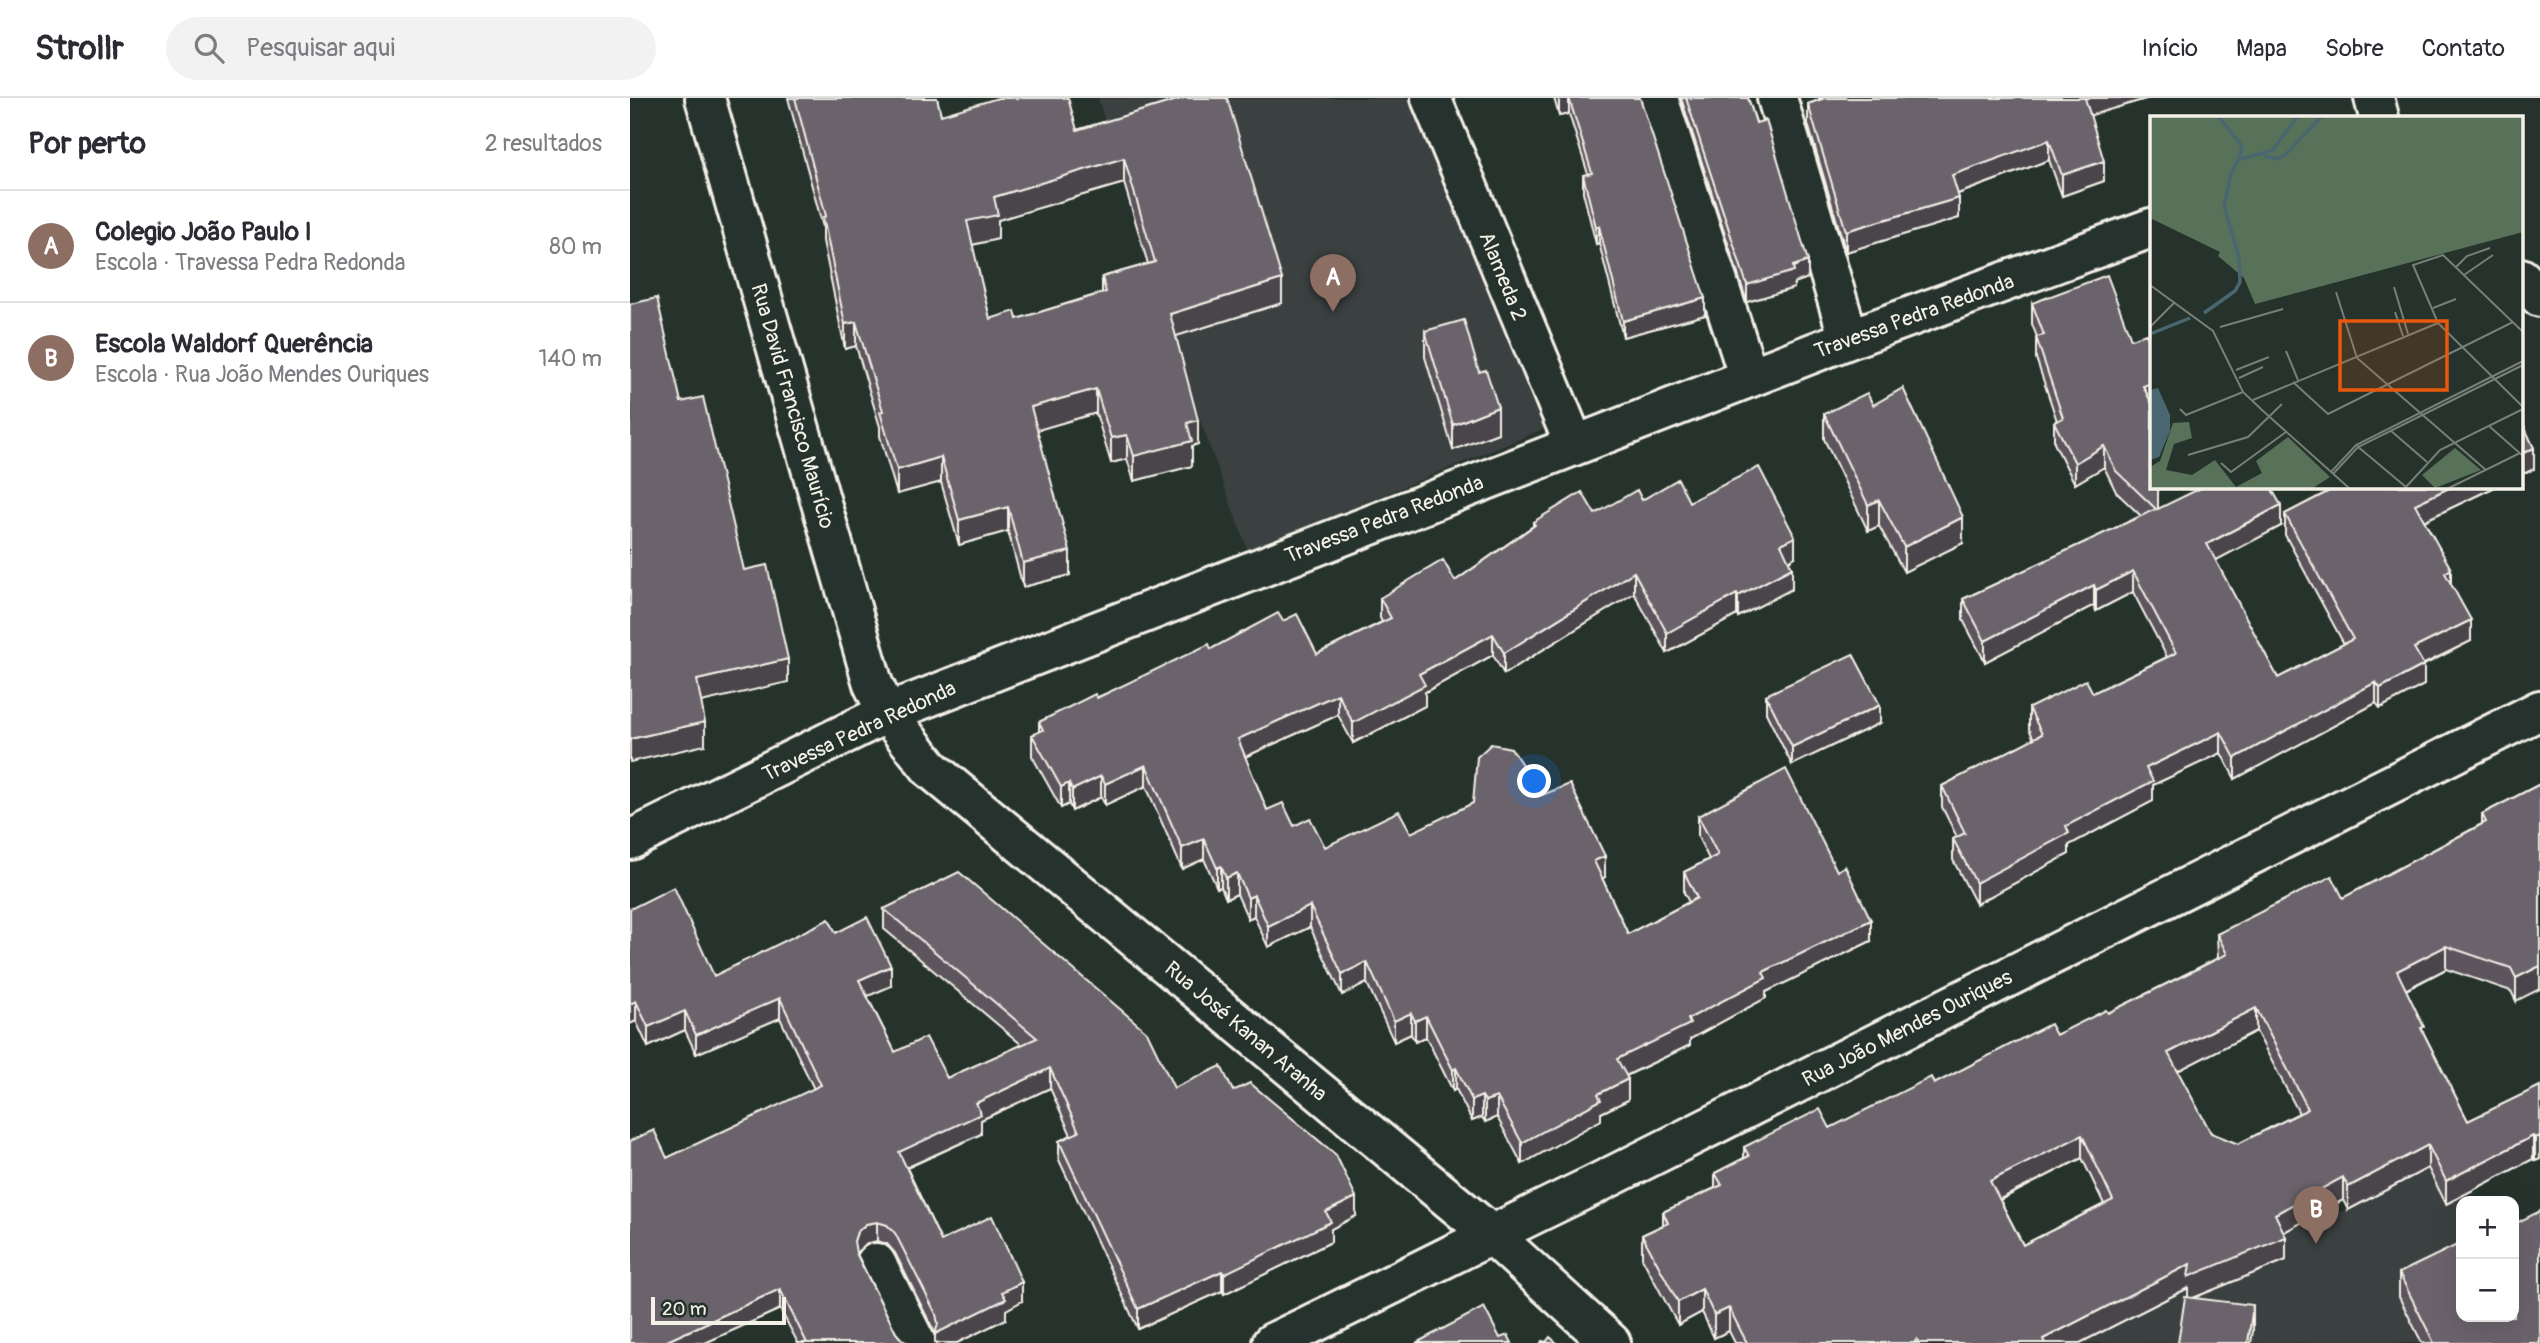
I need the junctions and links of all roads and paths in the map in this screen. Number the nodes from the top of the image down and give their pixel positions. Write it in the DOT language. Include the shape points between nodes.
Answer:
graph roads {
  1 [pos="705,98"];
  2 [pos="1658,98"];
  3 [pos="1777,98"];
  4 [pos="2374,98"];
  5 [pos="1440,101"];
  6 [pos="2379,116"];
  7 [pos="2150,228"];
  8 [pos="2522,279"];
  9 [pos="2540,297"];
  10 [pos="1850,339"];
  11 [pos="1749,377"];
  12 [pos="1574,444"];
  13 [pos="2540,710"];
  14 [pos="887,713"];
  15 [pos="630,840"];
  16 [pos="1491,1234"];
  17 [pos="876,1263"];
  18 [pos="916,1343"];
  19 [pos="1272,1343"];
  20 [pos="1611,1343"];
  1 -- 14 [label="street, Rua David Francisco Maurício" via="873,684"];
  2 -- 11 [label="street"];
  3 -- 10 [label="street"];
  4 -- 6 [label="street"];
  5 -- 12 [label="street, Alameda 2"];
  7 -- 10 [label="street, Travessa Pedra Redonda"];
  8 -- 9 [label="street"];
  10 -- 11 [label="street, Travessa Pedra Redonda"];
  11 -- 12 [label="street, Travessa Pedra Redonda"];
  12 -- 14 [label="street, Travessa Pedra Redonda"];
  13 -- 16 [label="street, Rua João Mendes Ouriques"];
  14 -- 15 [label="street, Travessa Pedra Redonda"];
  14 -- 16 [label="street, Rua José Kanan Aranha" via="931,769"];
  16 -- 19 [label="street, Rua João Mendes Ouriques"];
  16 -- 20 [label="street, Rua José Kanan Aranha"];
  17 -- 18 [label="street"];
}
